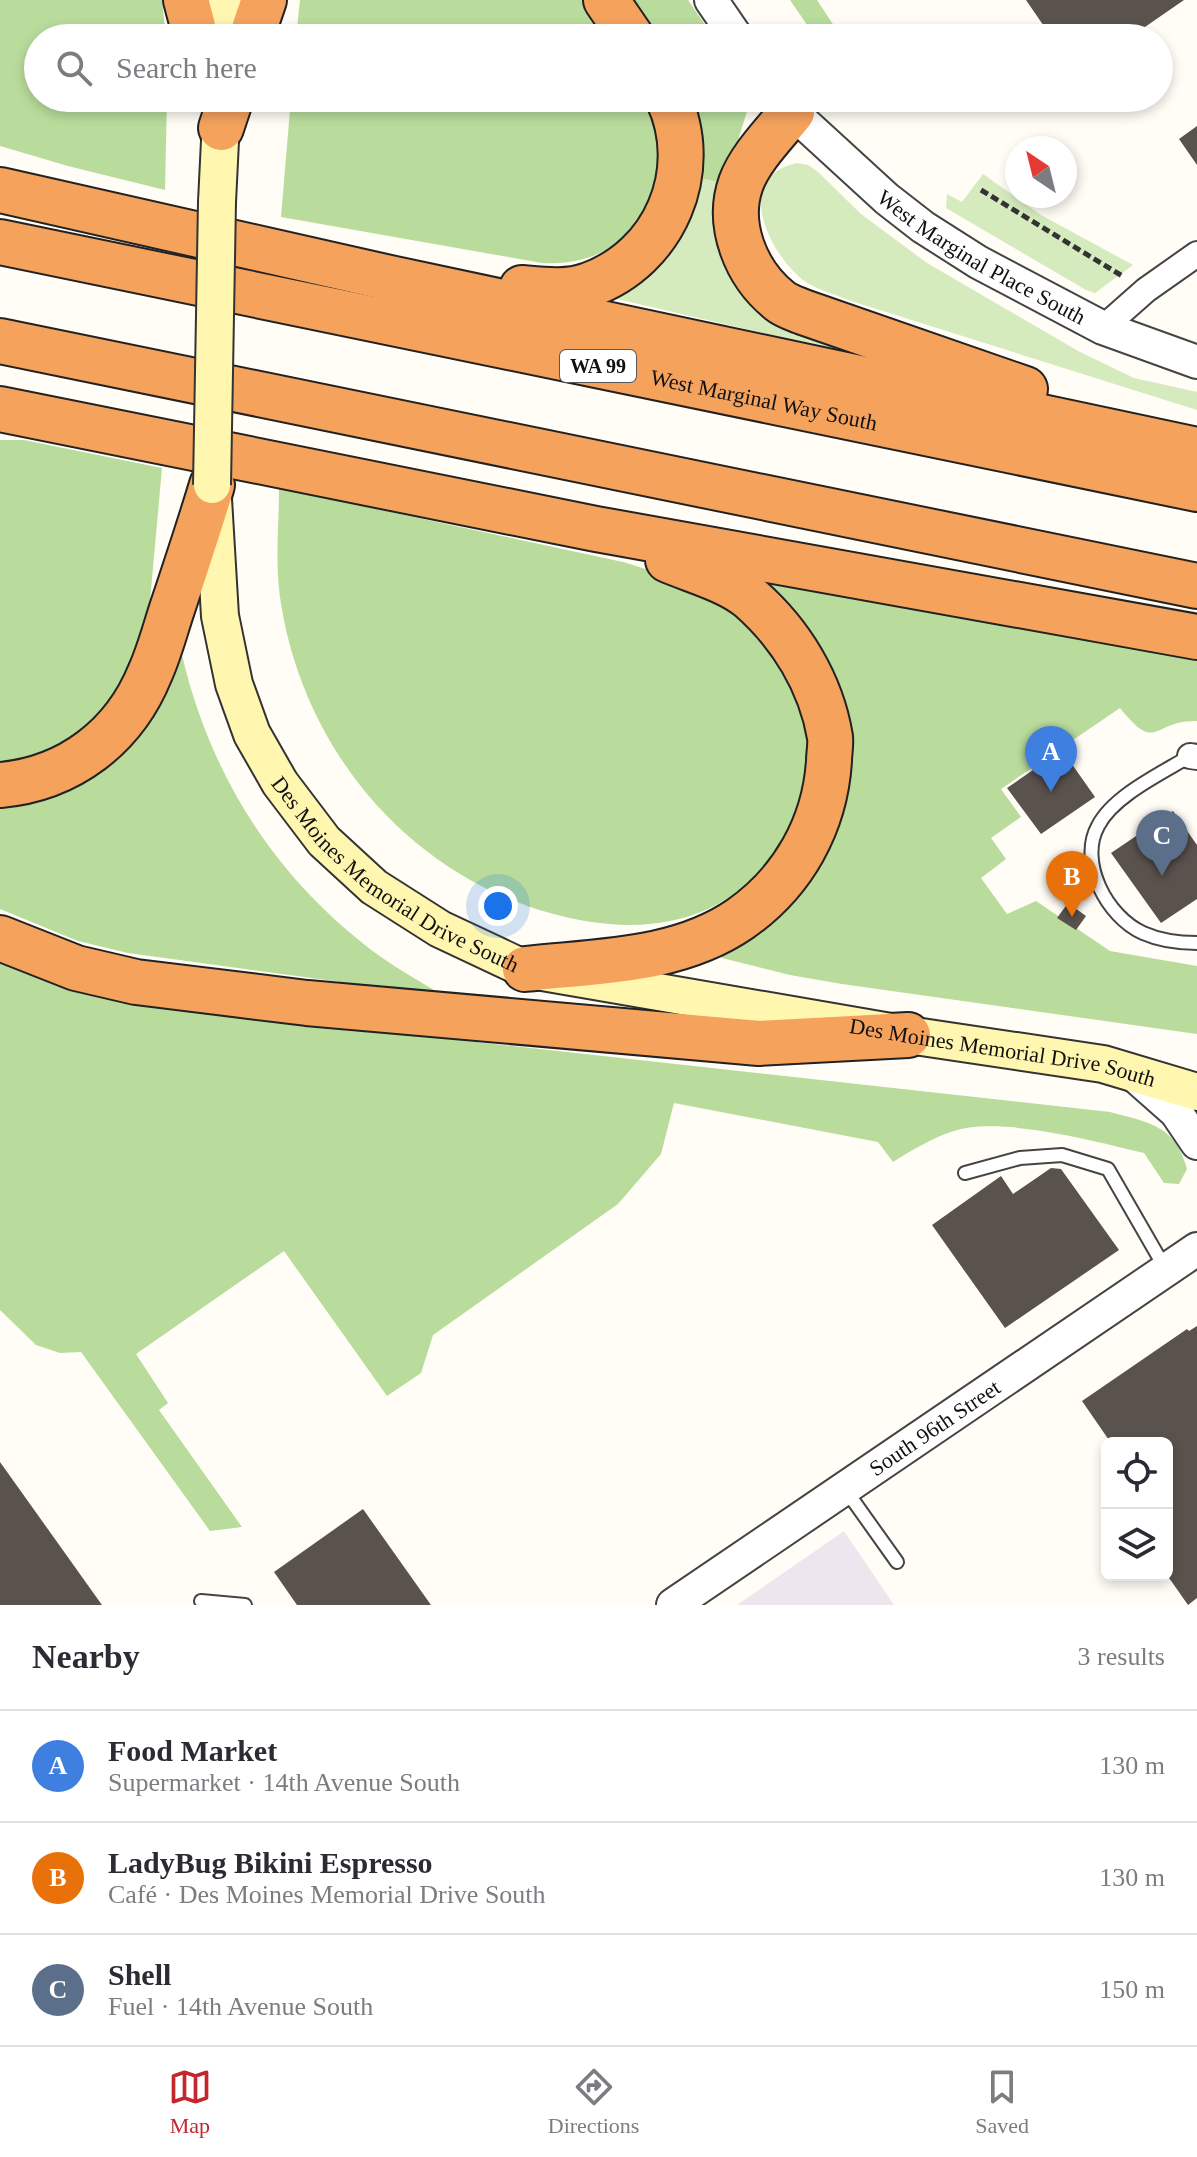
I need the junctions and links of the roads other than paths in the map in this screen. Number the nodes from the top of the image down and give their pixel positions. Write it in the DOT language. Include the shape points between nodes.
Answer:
graph roads {
  1 [pos="186,0"];
  2 [pos="224,0"];
  3 [pos="264,0"];
  4 [pos="606,0"];
  5 [pos="711,0"];
  6 [pos="192,24"];
  7 [pos="223,24"];
  8 [pos="256,24"];
  9 [pos="622,24"];
  10 [pos="727,24"];
  11 [pos="222,112"];
  12 [pos="675,112"];
  13 [pos="783,112"];
  14 [pos="794,112"];
  15 [pos="0,176"];
  16 [pos="0,190"];
  17 [pos="97,210"];
  18 [pos="0,242"];
  19 [pos="1197,254"];
  20 [pos="385,277"];
  21 [pos="1103,328"];
  22 [pos="0,341"];
  23 [pos="1197,362"];
  24 [pos="0,409"];
  25 [pos="0,416"];
  26 [pos="54,421"];
  27 [pos="1197,449"];
  28 [pos="212,485"];
  29 [pos="1197,489"];
  30 [pos="596,529"];
  31 [pos="1197,586"];
  32 [pos="1197,637"];
  33 [pos="1194,757"];
  34 [pos="0,785"];
  35 [pos="0,938"];
  36 [pos="1197,943"];
  37 [pos="525,969"];
  38 [pos="908,1035"];
  39 [pos="1131,1072"];
  40 [pos="1197,1092"];
  41 [pos="1197,1143"];
  42 [pos="965,1173"];
  43 [pos="1196,1249"];
  44 [pos="1167,1270"];
  45 [pos="845,1489"];
  46 [pos="897,1562"];
  47 [pos="201,1601"];
  48 [pos="245,1605"];
  49 [pos="673,1605"];
  1 -- 6 [label="highway"];
  2 -- 7 [label="main road"];
  3 -- 8 [label="highway"];
  4 -- 9 [label="highway"];
  5 -- 10 [label="street"];
  11 -- 28 [label="main road, Des Moines Memorial Drive South, bridge"];
  12 -- 20 [label="highway" via="681,140 675,202 661,228 620,271 587,286 553,291"];
  13 -- 27 [label="highway" via="741,182 734,218 741,248 781,302"];
  14 -- 21 [label="street, West Marginal Place South" via="923,227"];
  15 -- 17 [label="highway"];
  16 -- 17 [label="highway"];
  17 -- 20 [label="highway"];
  18 -- 29 [label="highway, West Marginal Way South / WA 99"];
  19 -- 21 [label="street"];
  20 -- 27 [label="highway"];
  21 -- 23 [label="street, West Marginal Place South"];
  22 -- 31 [label="highway"];
  24 -- 26 [label="highway"];
  25 -- 26 [label="highway"];
  26 -- 30 [label="highway"];
  28 -- 34 [label="highway" via="150,674 127,715 98,748 59,770"];
  28 -- 37 [label="main road, Des Moines Memorial Drive South" via="220,616 234,684 252,734 280,783 324,841 374,887 461,941"];
  30 -- 32 [label="highway"];
  30 -- 37 [label="highway" via="747,596 780,628 803,660 820,703 830,738 828,779 817,826 794,865 774,891 740,919 698,941 649,956"];
  33 -- 36 [label="lane" via="1109,812 1091,842 1091,861 1101,889 1122,919 1167,941"];
  35 -- 38 [label="highway" via="76,968 136,982 307,1003 759,1043"];
  37 -- 38 [label="main road, Des Moines Memorial Drive South"];
  38 -- 39 [label="main road, Des Moines Memorial Drive South"];
  39 -- 40 [label="main road, Des Moines Memorial Drive South"];
  39 -- 41 [label="street" via="1176,1112"];
  42 -- 44 [label="lane" via="1020,1158 1062,1155 1108,1169"];
  43 -- 44 [label="street, South 96th Street"];
  44 -- 45 [label="street, South 96th Street"];
  45 -- 46 [label="lane"];
  45 -- 49 [label="street, South 96th Street"];
  47 -- 48 [label="lane"];
}
